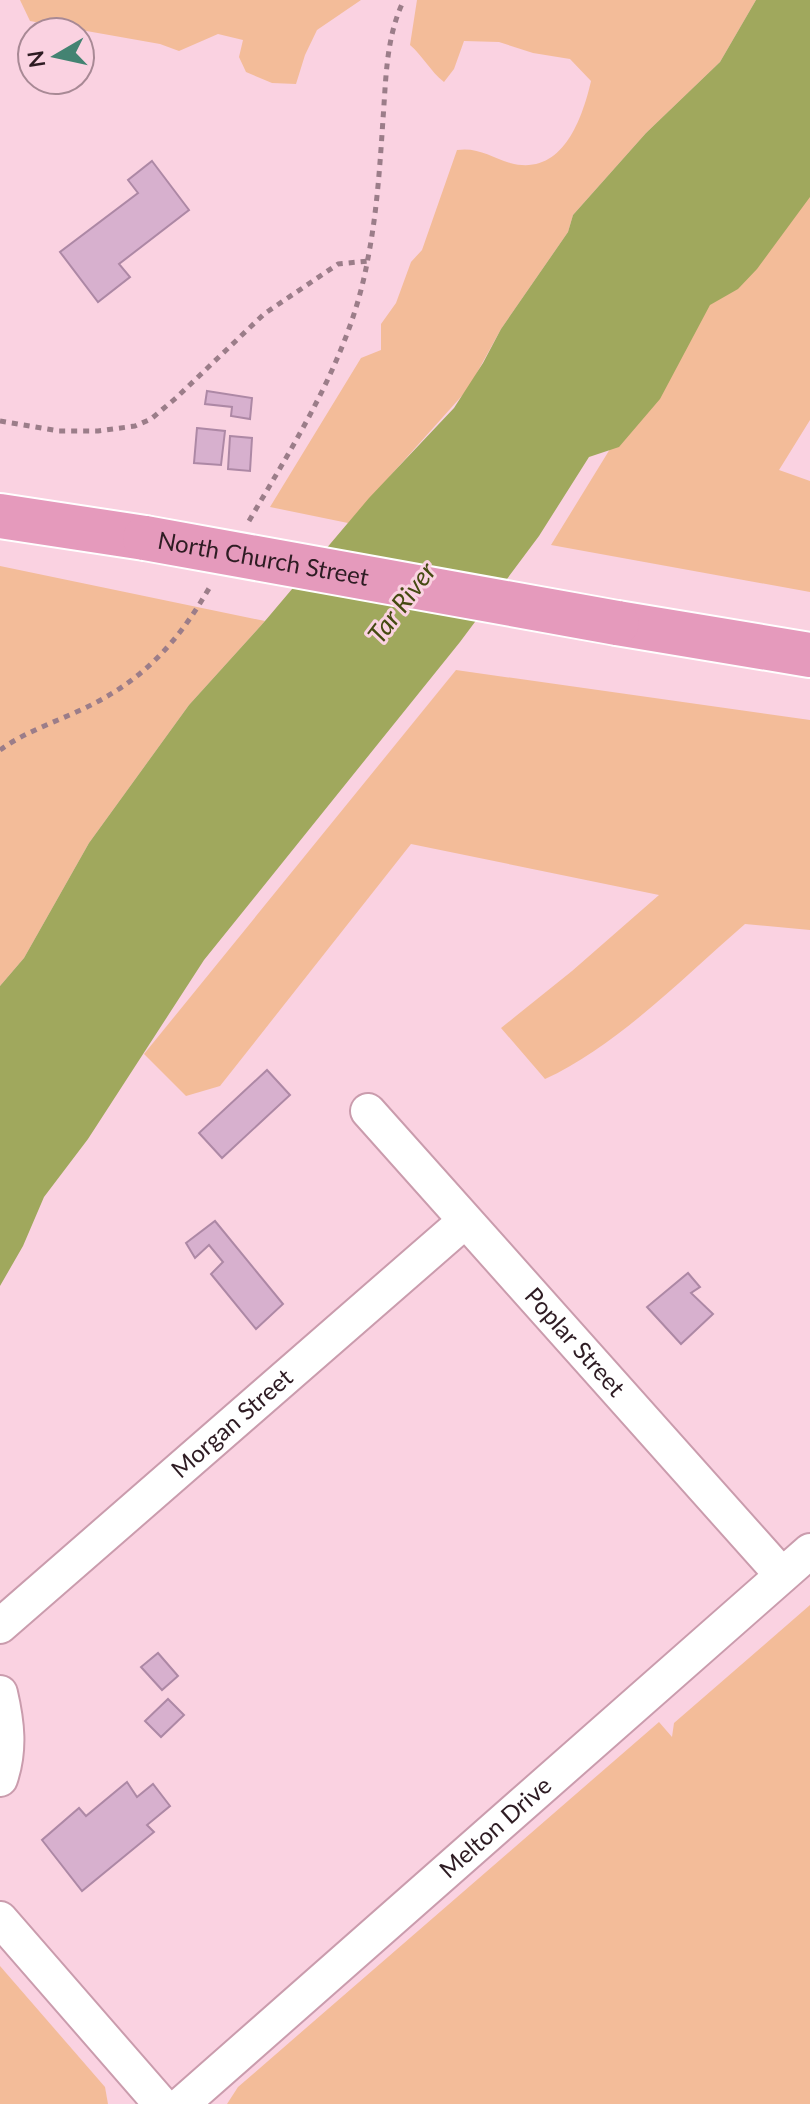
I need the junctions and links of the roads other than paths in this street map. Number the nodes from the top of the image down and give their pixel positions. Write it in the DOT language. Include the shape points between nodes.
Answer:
graph roads {
  1 [pos="0,516"];
  2 [pos="810,655"];
  3 [pos="368,1111"];
  4 [pos="465,1221"];
  5 [pos="810,1551"];
  6 [pos="782,1575"];
  7 [pos="0,1626"];
  8 [pos="0,1693"];
  9 [pos="0,1779"];
  10 [pos="0,1919"];
  11 [pos="161,2104"];
  12 [pos="182,2104"];
  1 -- 2 [label="main road, North Church Street, bridge"];
  3 -- 4 [label="street, Poplar Street"];
  4 -- 6 [label="street, Poplar Street"];
  4 -- 7 [label="street, Morgan Street"];
  5 -- 6 [label="street, Melton Drive"];
  6 -- 12 [label="street, Melton Drive"];
  8 -- 9 [label="street" via="8,1756"];
  10 -- 11 [label="street"];
}
